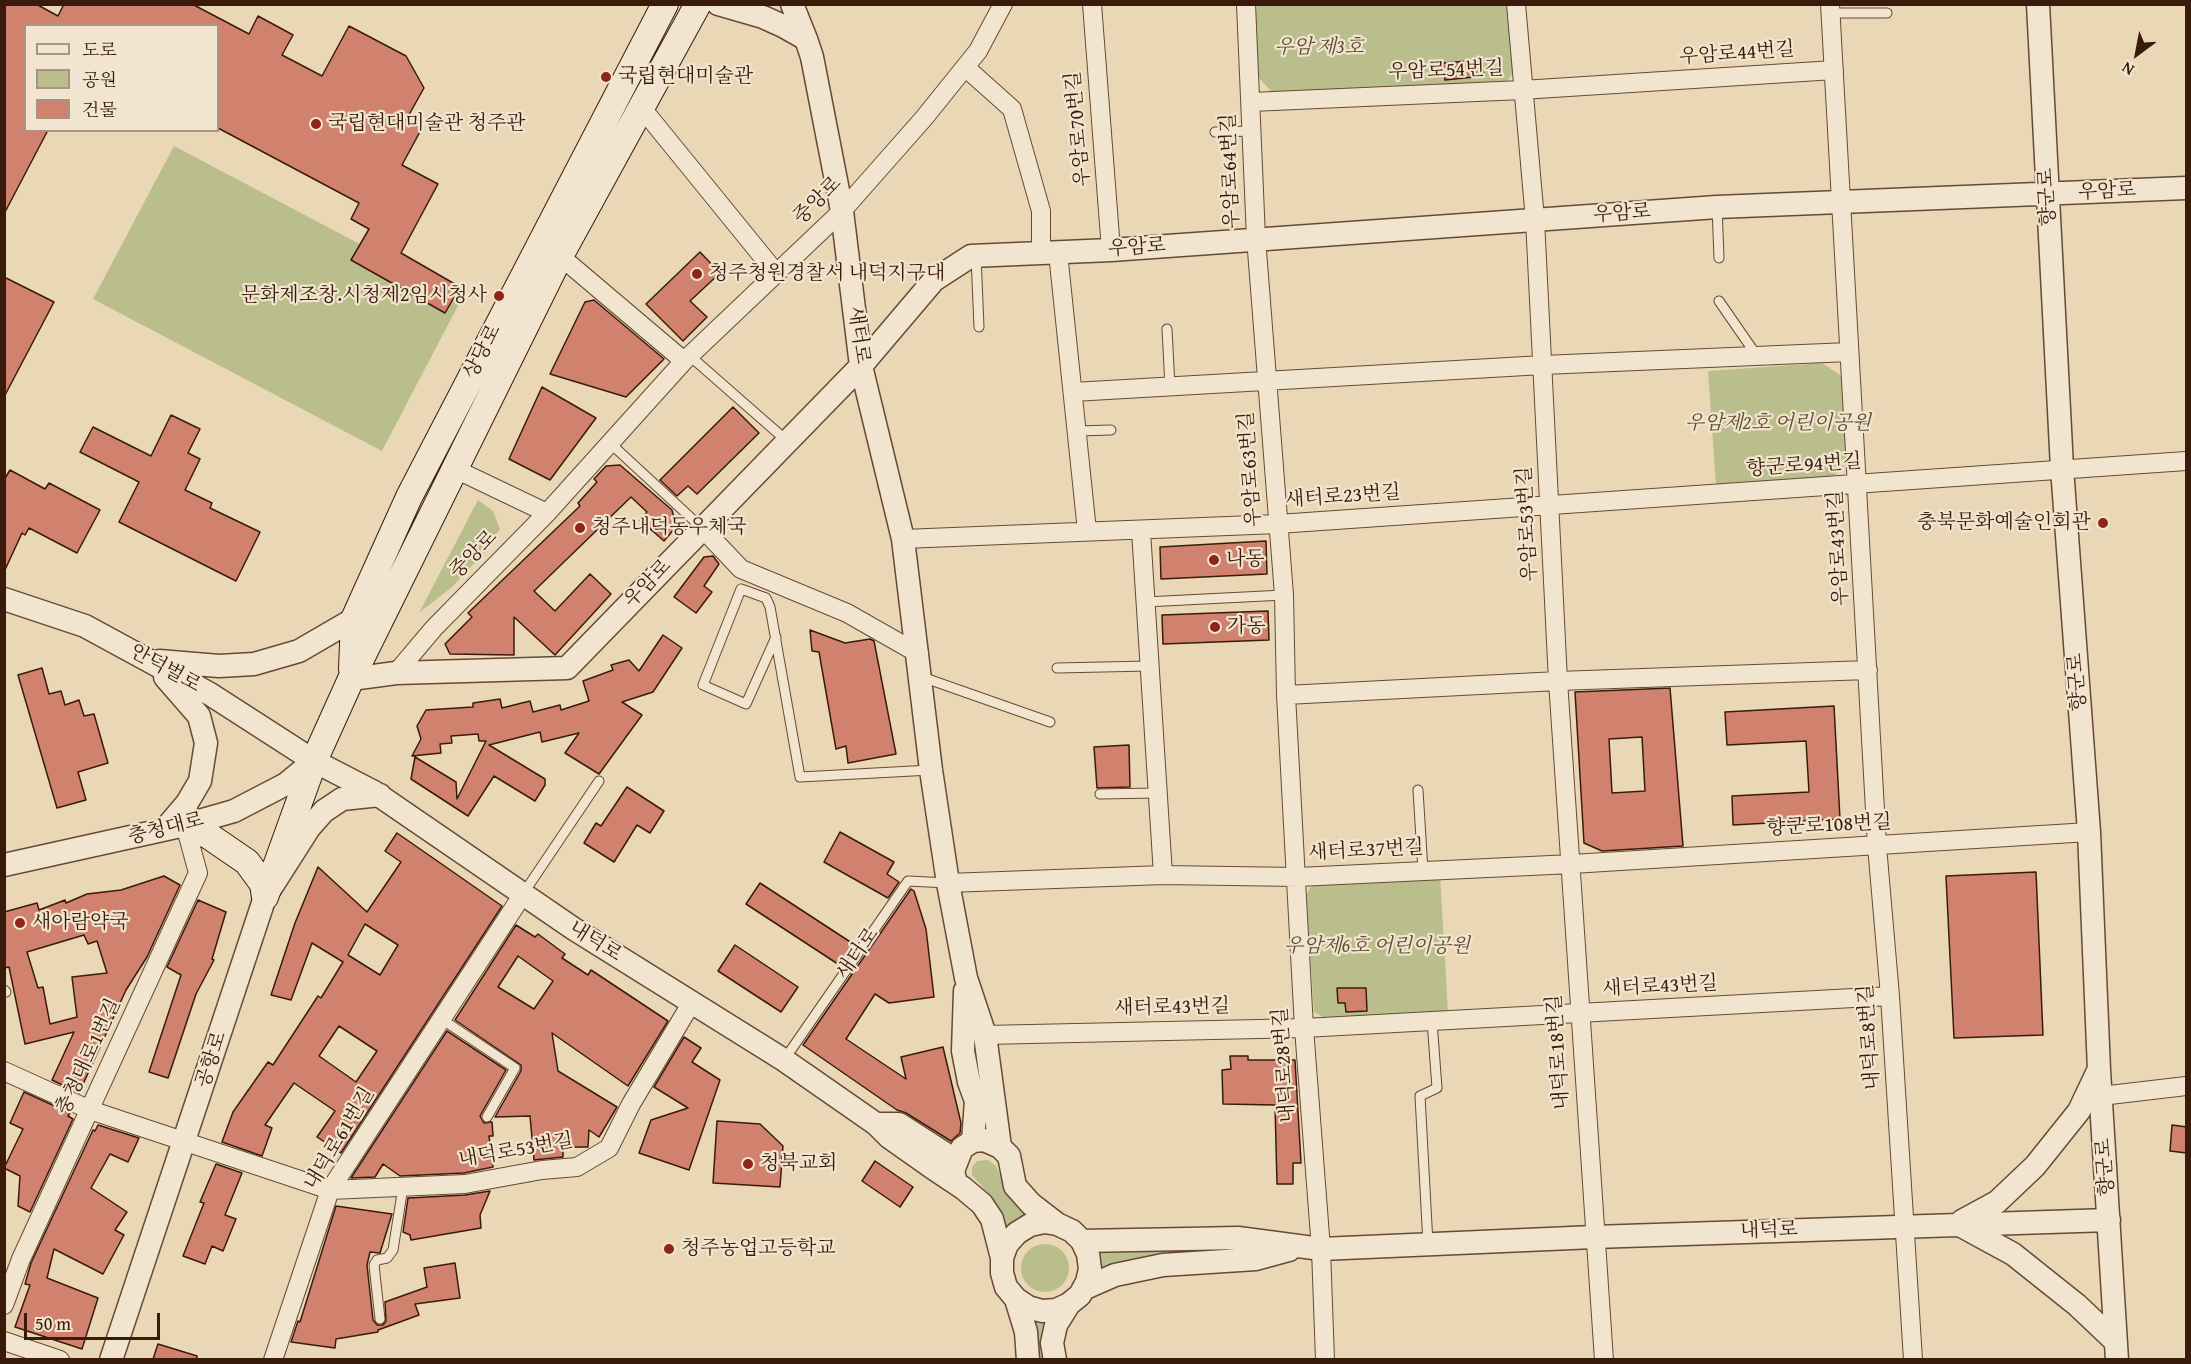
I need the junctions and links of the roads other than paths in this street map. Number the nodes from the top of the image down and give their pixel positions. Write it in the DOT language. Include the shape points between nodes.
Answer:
graph roads {
  1 [pos="665,4"];
  2 [pos="698,4"];
  3 [pos="718,4"];
  4 [pos="792,4"];
  5 [pos="1003,4"];
  6 [pos="1092,4"];
  7 [pos="1246,4"];
  8 [pos="1516,4"];
  9 [pos="2038,4"];
  10 [pos="1830,9"];
  11 [pos="1887,13"];
  12 [pos="806,39"];
  13 [pos="965,67"];
  14 [pos="1834,70"];
  15 [pos="1643,82"];
  16 [pos="1522,90"];
  17 [pos="1373,97"];
  18 [pos="1251,102"];
  19 [pos="641,107"];
  20 [pos="1252,131"];
  21 [pos="1215,132"];
  22 [pos="2187,188"];
  23 [pos="2048,195"];
  24 [pos="1843,201"];
  25 [pos="1717,207"];
  26 [pos="842,211"];
  27 [pos="1535,220"];
  28 [pos="1256,238"];
  29 [pos="1111,250"];
  30 [pos="1050,253"];
  31 [pos="560,256"];
  32 [pos="976,256"];
  33 [pos="1719,258"];
  34 [pos="776,273"];
  35 [pos="1719,301"];
  36 [pos="979,327"];
  37 [pos="1167,329"];
  38 [pos="1849,352"];
  39 [pos="1757,356"];
  40 [pos="687,358"];
  41 [pos="1543,365"];
  42 [pos="861,366"];
  43 [pos="1268,382"];
  44 [pos="1170,387"];
  45 [pos="1073,392"];
  46 [pos="1111,430"];
  47 [pos="1077,431"];
  48 [pos="788,442"];
  49 [pos="610,443"];
  50 [pos="2187,461"];
  51 [pos="2062,468"];
  52 [pos="455,469"];
  53 [pos="1858,485"];
  54 [pos="1549,506"];
  55 [pos="547,513"];
  56 [pos="1278,524"];
  57 [pos="703,528"];
  58 [pos="1087,531"];
  59 [pos="1141,531"];
  60 [pos="903,539"];
  61 [pos="1284,595"];
  62 [pos="4,599"];
  63 [pos="1145,602"];
  64 [pos="354,619"];
  65 [pos="776,637"];
  66 [pos="919,654"];
  67 [pos="147,659"];
  68 [pos="1149,666"];
  69 [pos="1057,668"];
  70 [pos="1868,670"];
  71 [pos="396,673"];
  72 [pos="921,676"];
  73 [pos="351,679"];
  74 [pos="1558,681"];
  75 [pos="1286,695"];
  76 [pos="1050,722"];
  77 [pos="314,761"];
  78 [pos="931,770"];
  79 [pos="599,781"];
  80 [pos="1418,790"];
  81 [pos="1157,793"];
  82 [pos="1100,794"];
  83 [pos="380,795"];
  84 [pos="175,827"];
  85 [pos="2089,832"];
  86 [pos="1877,846"];
  87 [pos="1572,864"];
  88 [pos="4,866"];
  89 [pos="1423,871"];
  90 [pos="1163,875"];
  91 [pos="1298,877"];
  92 [pos="948,883"];
  93 [pos="524,894"];
  94 [pos="265,897"];
  95 [pos="966,978"];
  96 [pos="1890,996"];
  97 [pos="692,1002"];
  98 [pos="1579,1014"];
  99 [pos="443,1020"];
  100 [pos="1432,1021"];
  101 [pos="1304,1028"];
  102 [pos="985,1035"];
  103 [pos="784,1060"];
  104 [pos="2099,1070"];
  105 [pos="4,1071"];
  106 [pos="2187,1086"];
  107 [pos="2101,1096"];
  108 [pos="90,1110"];
  109 [pos="487,1117"];
  110 [pos="876,1124"];
  111 [pos="186,1141"];
  112 [pos="973,1141"];
  113 [pos="1000,1147"];
  114 [pos="955,1160"];
  115 [pos="956,1183"];
  116 [pos="403,1187"];
  117 [pos="330,1190"];
  118 [pos="2109,1220"];
  119 [pos="1957,1223"];
  120 [pos="1057,1224"];
  121 [pos="1905,1226"];
  122 [pos="1594,1236"];
  123 [pos="1082,1241"];
  124 [pos="1428,1244"];
  125 [pos="1296,1248"];
  126 [pos="1321,1250"];
  127 [pos="1002,1258"];
  128 [pos="1076,1297"];
  129 [pos="1016,1299"];
  130 [pos="4,1305"];
  131 [pos="380,1319"];
  132 [pos="4,1341"];
  133 [pos="2117,1351"];
  134 [pos="60,1359"];
  135 [pos="111,1359"];
  136 [pos="273,1359"];
  137 [pos="1028,1359"];
  138 [pos="1055,1359"];
  139 [pos="1325,1359"];
  140 [pos="1604,1359"];
  141 [pos="1913,1359"];
  1 -- 64 [label="main road, 상당로" via="410,497"];
  2 -- 19 [label="main road, 상당로"];
  3 -- 12 [label="street" via="763,17"];
  4 -- 12 [label="street, 새터로"];
  5 -- 13 [label="street, 중앙로"];
  6 -- 29 [label="street, 우암로70번길"];
  7 -- 18 [label="street, 우암로64번길"];
  8 -- 16 [label="street, 우암로54번길"];
  9 -- 23 [label="street, 향군로"];
  10 -- 11 [label="lane"];
  10 -- 14 [label="street"];
  12 -- 26 [label="street, 새터로"];
  13 -- 26 [label="street, 중앙로"];
  13 -- 30 [label="street" via="1012,109"];
  14 -- 15 [label="street, 우암로44번길"];
  14 -- 24 [label="street"];
  15 -- 16 [label="street, 우암로54번길"];
  16 -- 17 [label="street, 우암로54번길"];
  16 -- 27 [label="street, 우암로54번길"];
  17 -- 18 [label="street, 우암로64번길"];
  18 -- 20 [label="street, 우암로64번길"];
  19 -- 31 [label="main road, 상당로"];
  19 -- 34 [label="street"];
  20 -- 21 [label="lane"];
  20 -- 28 [label="street, 우암로64번길"];
  22 -- 23 [label="street, 우암로"];
  23 -- 24 [label="street, 우암로"];
  23 -- 51 [label="street, 향군로"];
  24 -- 25 [label="street, 우암로"];
  24 -- 38 [label="street, 우암로43번길"];
  25 -- 27 [label="street, 우암로"];
  25 -- 33 [label="lane"];
  26 -- 34 [label="street, 중앙로"];
  26 -- 42 [label="street, 새터로"];
  27 -- 28 [label="street, 우암로"];
  27 -- 41 [label="street, 우암로53번길"];
  28 -- 29 [label="street, 우암로"];
  28 -- 43 [label="street, 우암로63번길"];
  29 -- 30 [label="street, 우암로"];
  30 -- 32 [label="street, 우암로"];
  30 -- 45 [label="street"];
  31 -- 40 [label="street"];
  31 -- 52 [label="main road, 상당로"];
  32 -- 36 [label="lane"];
  32 -- 42 [label="street, 우암로" via="934,280"];
  34 -- 40 [label="street, 중앙로"];
  35 -- 39 [label="lane"];
  37 -- 44 [label="lane"];
  38 -- 39 [label="street"];
  38 -- 53 [label="street, 우암로43번길"];
  39 -- 41 [label="street"];
  40 -- 48 [label="lane"];
  40 -- 49 [label="street, 중앙로"];
  41 -- 43 [label="street, 우암로63번길"];
  41 -- 54 [label="street, 우암로53번길"];
  42 -- 48 [label="street, 우암로"];
  42 -- 60 [label="street, 새터로"];
  43 -- 44 [label="street, 우암로63번길"];
  43 -- 56 [label="street, 우암로63번길"];
  44 -- 45 [label="street, 우암로63번길"];
  45 -- 47 [label="street"];
  46 -- 47 [label="lane"];
  47 -- 58 [label="street"];
  48 -- 57 [label="street, 우암로"];
  49 -- 55 [label="street, 중앙로"];
  49 -- 57 [label="lane"];
  50 -- 51 [label="street, 향군로94번길"];
  51 -- 53 [label="street, 향군로94번길"];
  51 -- 85 [label="street, 향군로"];
  52 -- 55 [label="street"];
  52 -- 73 [label="main road, 상당로"];
  53 -- 54 [label="street, 향군로94번길"];
  53 -- 70 [label="street, 우암로43번길"];
  54 -- 56 [label="street, 새터로23번길"];
  54 -- 74 [label="street, 우암로53번길"];
  55 -- 71 [label="street, 중앙로"];
  56 -- 59 [label="street, 새터로23번길"];
  56 -- 61 [label="street, 우암로63번길"];
  57 -- 66 [label="street" via="741,569 847,614"];
  57 -- 71 [label="street, 우암로" via="567,668"];
  58 -- 59 [label="street, 새터로23번길"];
  58 -- 60 [label="street, 새터로23번길"];
  59 -- 63 [label="street"];
  60 -- 66 [label="street, 새터로"];
  61 -- 63 [label="lane"];
  61 -- 75 [label="street, 우암로63번길"];
  62 -- 67 [label="street, 안덕벌로" via="85,626"];
  63 -- 68 [label="street"];
  64 -- 67 [label="street" via="299,651 254,664 219,666"];
  64 -- 73 [label="main road, 상당로"];
  65 -- 65 [label="lane" via="766,598 741,589 704,685 746,705"];
  65 -- 78 [label="lane" via="800,777"];
  66 -- 72 [label="street, 새터로"];
  67 -- 77 [label="street, 안덕벌로"];
  67 -- 84 [label="street" via="199,716 206,743 200,781"];
  68 -- 69 [label="lane"];
  68 -- 81 [label="street"];
  70 -- 74 [label="street"];
  70 -- 86 [label="street, 우암로43번길"];
  71 -- 73 [label="street, 우암로"];
  72 -- 76 [label="lane"];
  72 -- 78 [label="street, 새터로"];
  73 -- 77 [label="main road, 상당로"];
  74 -- 75 [label="street"];
  74 -- 87 [label="street, 우암로53번길"];
  75 -- 91 [label="street, 우암로63번길"];
  77 -- 83 [label="street, 내덕로"];
  77 -- 84 [label="street, 충청대로" via="298,776 251,803"];
  77 -- 94 [label="main road, 공항로"];
  78 -- 92 [label="street, 새터로"];
  79 -- 93 [label="lane"];
  80 -- 89 [label="lane"];
  81 -- 82 [label="lane"];
  81 -- 90 [label="street"];
  83 -- 93 [label="street, 내덕로"];
  83 -- 94 [label="street" via="342,799 324,811"];
  84 -- 88 [label="street, 충청대로"];
  84 -- 94 [label="main road" via="209,836 248,862 263,884"];
  84 -- 108 [label="street, 충청대로1번길" via="198,873"];
  85 -- 86 [label="street, 향군로108번길"];
  85 -- 104 [label="street, 향군로"];
  86 -- 87 [label="street, 향군로108번길"];
  86 -- 96 [label="street, 내덕로8번길"];
  87 -- 89 [label="street, 새터로37번길"];
  87 -- 98 [label="street, 내덕로18번길"];
  89 -- 91 [label="street, 새터로37번길"];
  90 -- 91 [label="street, 새터로37번길"];
  90 -- 92 [label="street, 새터로37번길"];
  91 -- 101 [label="street, 내덕로28번길"];
  92 -- 95 [label="street, 새터로"];
  92 -- 103 [label="lane, 새터로" via="908,881"];
  93 -- 97 [label="street, 내덕로"];
  93 -- 99 [label="street, 내덕로61번길"];
  94 -- 111 [label="street, 공항로"];
  95 -- 102 [label="street"];
  95 -- 112 [label="street" via="963,1051 976,1101"];
  96 -- 98 [label="street, 새터로43번길"];
  96 -- 121 [label="street, 내덕로8번길"];
  97 -- 103 [label="street, 내덕로"];
  97 -- 116 [label="street, 내덕로53번길" via="609,1148 577,1167 465,1184"];
  98 -- 100 [label="street, 새터로43번길"];
  98 -- 122 [label="street, 내덕로18번길"];
  99 -- 109 [label="lane" via="515,1068"];
  99 -- 117 [label="street, 내덕로61번길"];
  100 -- 101 [label="street, 새터로43번길"];
  100 -- 124 [label="lane" via="1437,1088 1420,1096"];
  101 -- 102 [label="street, 새터로43번길"];
  101 -- 126 [label="street, 내덕로28번길"];
  102 -- 113 [label="street"];
  103 -- 110 [label="street, 내덕로"];
  104 -- 107 [label="street, 향군로"];
  104 -- 119 [label="street" via="2079,1111 2036,1166 1997,1202"];
  105 -- 108 [label="street"];
  106 -- 107 [label="street"];
  107 -- 118 [label="street, 향군로"];
  108 -- 111 [label="street"];
  108 -- 130 [label="street, 충청대로1번길" via="21,1259"];
  110 -- 114 [label="street" via="899,1124"];
  110 -- 115 [label="street, 내덕로" via="888,1137"];
  111 -- 117 [label="street"];
  111 -- 135 [label="street, 공항로"];
  112 -- 113 [label="street" via="984,1140"];
  112 -- 114 [label="street" via="962,1148"];
  113 -- 120 [label="street" via="1009,1156 1015,1186"];
  114 -- 115 [label="street"];
  115 -- 127 [label="street, 내덕로" via="982,1204 992,1219"];
  116 -- 117 [label="street, 내덕로53번길"];
  116 -- 131 [label="lane" via="393,1250 374,1265"];
  117 -- 136 [label="street, 내덕로61번길"];
  118 -- 119 [label="street, 내덕로"];
  118 -- 133 [label="street, 향군로"];
  119 -- 121 [label="street, 내덕로"];
  119 -- 133 [label="street" via="2013,1254 2077,1305"];
  120 -- 123 [label="street"];
  120 -- 127 [label="street" via="1030,1225 1017,1233"];
  121 -- 122 [label="street, 내덕로"];
  121 -- 141 [label="street, 내덕로8번길"];
  122 -- 124 [label="street, 내덕로"];
  122 -- 140 [label="street, 내덕로18번길"];
  123 -- 125 [label="street" via="1238,1238"];
  123 -- 128 [label="street" via="1090,1269"];
  124 -- 126 [label="street, 내덕로"];
  125 -- 126 [label="street, 내덕로"];
  125 -- 128 [label="street" via="1256,1259 1163,1265 1115,1275"];
  126 -- 139 [label="street, 내덕로28번길"];
  127 -- 129 [label="street" via="1004,1280"];
  128 -- 129 [label="street" via="1056,1310 1042,1311"];
  128 -- 138 [label="street" via="1056,1325 1052,1343"];
  129 -- 137 [label="street" via="1026,1332"];
  132 -- 134 [label="street"];
}
